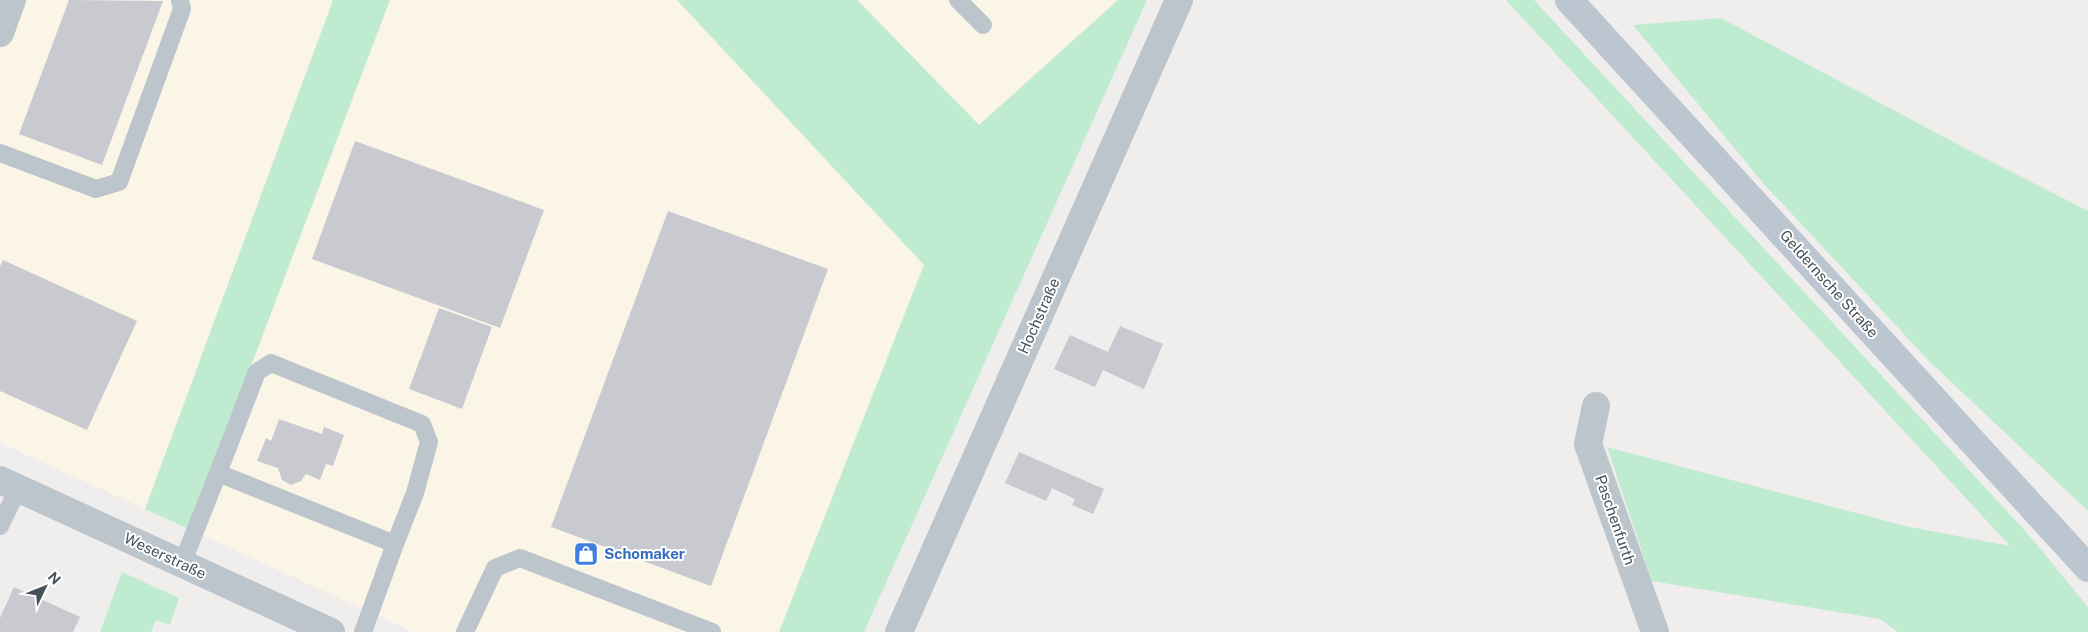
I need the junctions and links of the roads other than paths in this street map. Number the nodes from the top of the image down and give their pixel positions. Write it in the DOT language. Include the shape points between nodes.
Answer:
graph roads {
  1 [pos="12,0"];
  2 [pos="180,0"];
  3 [pos="958,0"];
  4 [pos="1179,0"];
  5 [pos="1569,0"];
  6 [pos="983,25"];
  7 [pos="0,33"];
  8 [pos="0,153"];
  9 [pos="1596,406"];
  10 [pos="218,473"];
  11 [pos="9,485"];
  12 [pos="0,526"];
  13 [pos="395,544"];
  14 [pos="182,564"];
  15 [pos="2088,568"];
  16 [pos="330,632"];
  17 [pos="363,632"];
  18 [pos="465,632"];
  19 [pos="712,632"];
  20 [pos="899,632"];
  21 [pos="1655,632"];
  1 -- 7 [label="street"];
  2 -- 8 [label="lane" via="182,9 119,182 96,188"];
  3 -- 6 [label="lane"];
  4 -- 20 [label="street, Hochstraße"];
  5 -- 15 [label="main road, Geldernsche Straße"];
  9 -- 21 [label="street, Paschenfurth" via="1588,444"];
  10 -- 13 [label="lane"];
  10 -- 13 [label="lane" via="257,372 271,363 422,424 429,442 415,493"];
  10 -- 14 [label="lane"];
  11 -- 12 [label="lane"];
  11 -- 14 [label="street, Weserstraße"];
  13 -- 17 [label="lane"];
  14 -- 16 [label="street, Weserstraße"];
  18 -- 19 [label="lane" via="495,568 520,558"];
}
